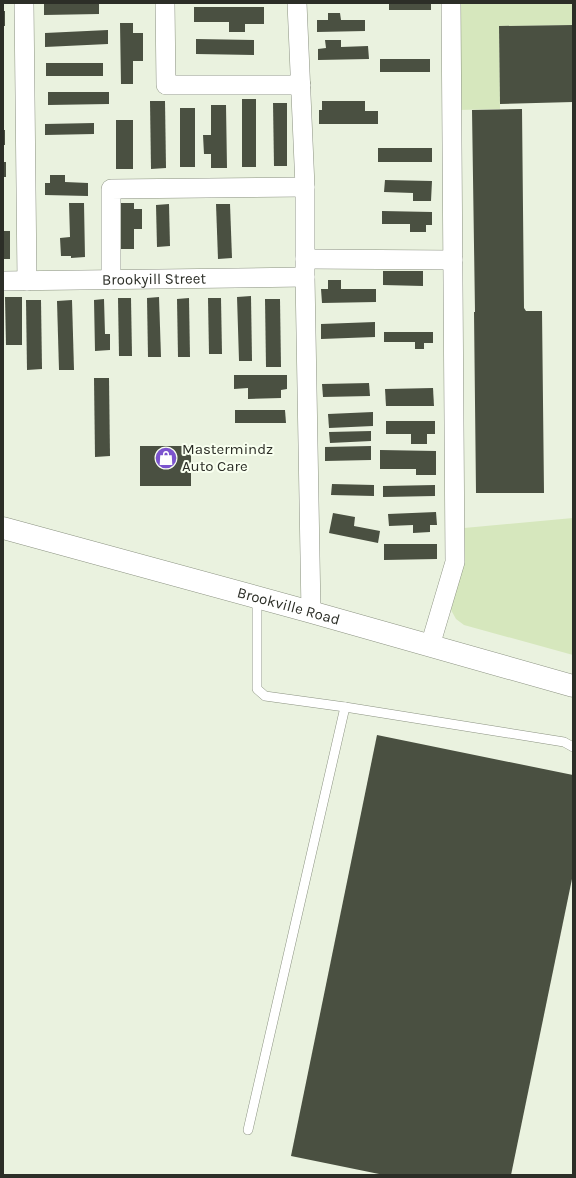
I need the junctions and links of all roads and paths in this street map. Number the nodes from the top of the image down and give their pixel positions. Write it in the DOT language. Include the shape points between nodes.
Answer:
graph roads {
  1 [pos="24,3"];
  2 [pos="165,3"];
  3 [pos="297,3"];
  4 [pos="451,3"];
  5 [pos="301,85"];
  6 [pos="305,187"];
  7 [pos="453,260"];
  8 [pos="305,268"];
  9 [pos="111,280"];
  10 [pos="3,281"];
  11 [pos="27,281"];
  12 [pos="3,528"];
  13 [pos="257,598"];
  14 [pos="311,612"];
  15 [pos="430,646"];
  16 [pos="573,686"];
  17 [pos="345,707"];
  18 [pos="573,747"];
  19 [pos="248,1130"];
  1 -- 11 [label="street"];
  2 -- 5 [label="street" via="166,85"];
  3 -- 5 [label="street"];
  4 -- 7 [label="street"];
  5 -- 6 [label="street"];
  6 -- 8 [label="street"];
  6 -- 9 [label="street" via="111,189"];
  7 -- 8 [label="street, Brookyill Street"];
  7 -- 15 [label="street" via="455,562"];
  8 -- 9 [label="street, Brookyill Street"];
  8 -- 14 [label="street"];
  9 -- 11 [label="street, Brookyill Street"];
  10 -- 11 [label="street, Brookyill Street"];
  12 -- 13 [label="main road, Brookville Road"];
  13 -- 14 [label="main road, Brookville Road"];
  13 -- 17 [label="lane" via="257,689 265,696"];
  14 -- 15 [label="main road, Brookville Road"];
  15 -- 16 [label="main road, Brookville Road"];
  17 -- 18 [label="lane" via="564,742"];
  17 -- 19 [label="lane"];
}
